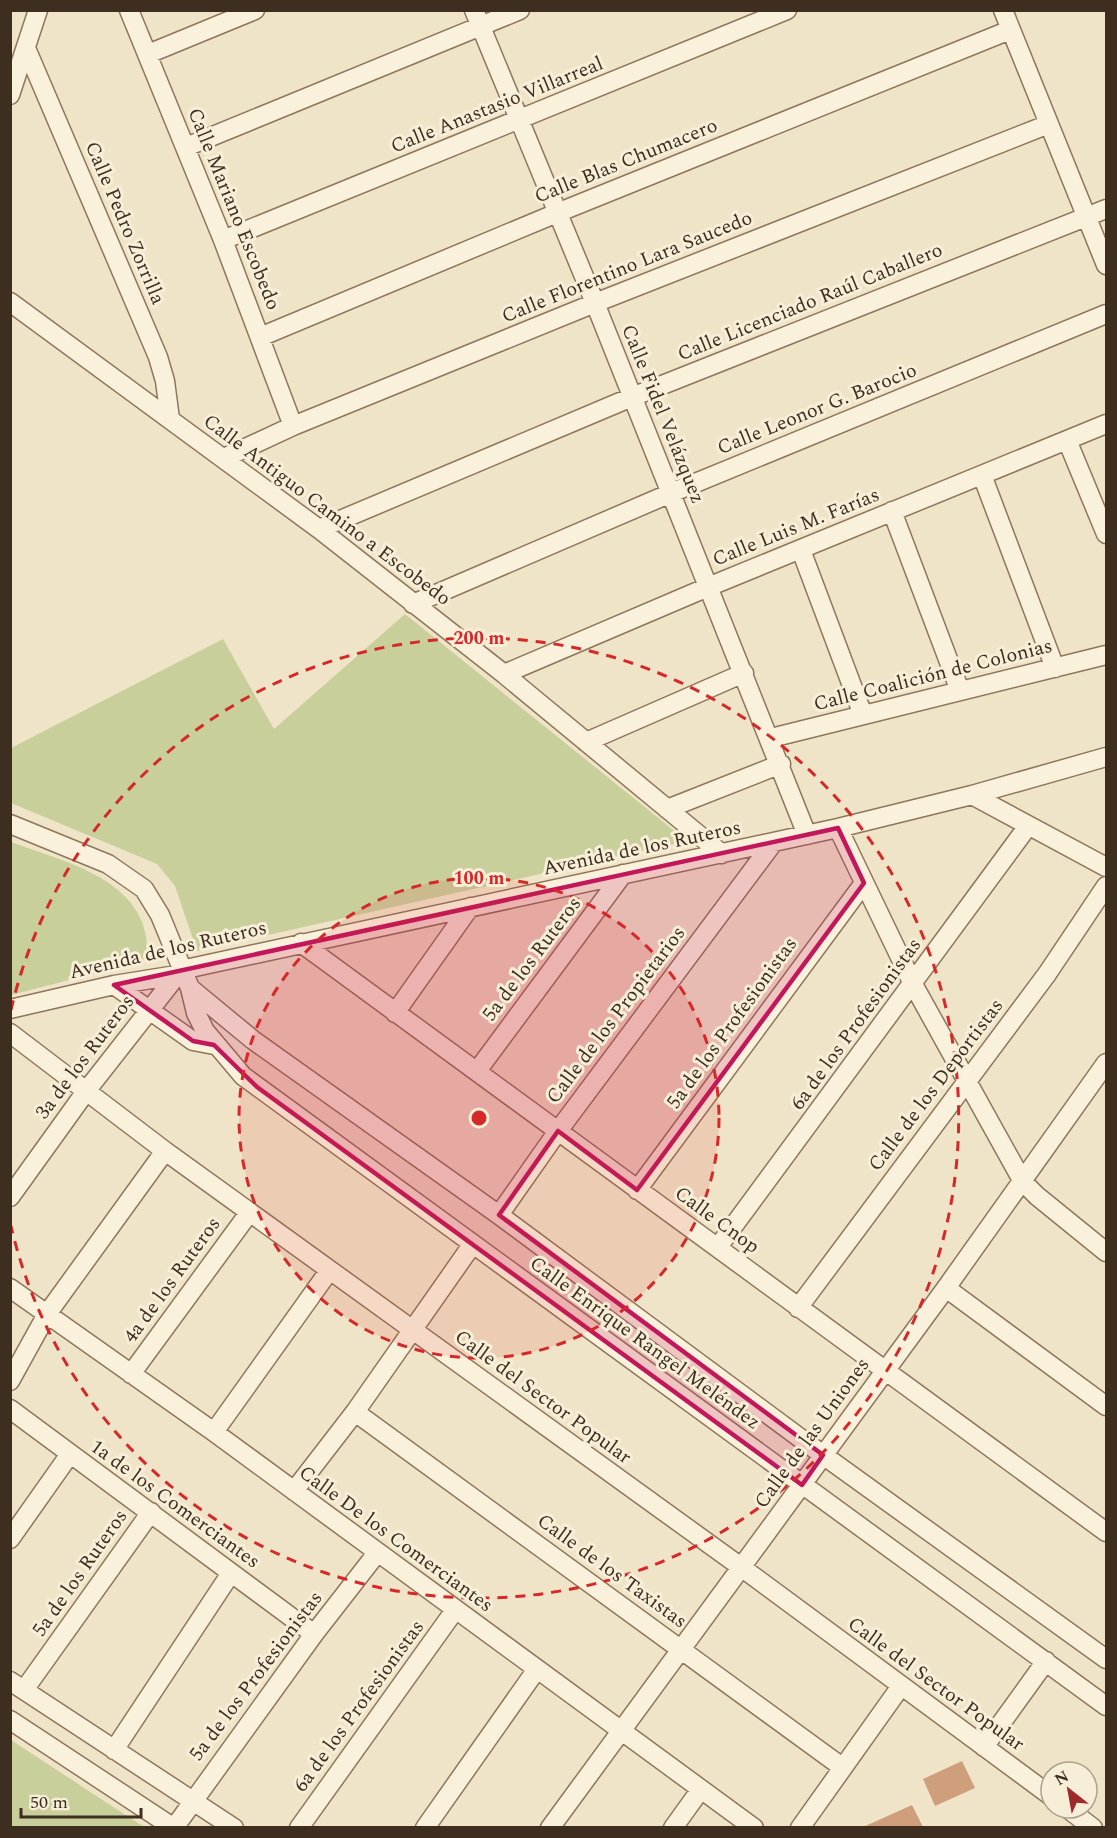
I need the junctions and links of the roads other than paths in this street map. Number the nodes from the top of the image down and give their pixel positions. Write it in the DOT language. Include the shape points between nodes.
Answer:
graph roads {
  1 [pos="38,10"];
  2 [pos="129,10"];
  3 [pos="255,10"];
  4 [pos="520,10"];
  5 [pos="787,10"];
  6 [pos="1003,10"];
  7 [pos="477,19"];
  8 [pos="1010,30"];
  9 [pos="26,48"];
  10 [pos="148,54"];
  11 [pos="10,94"];
  12 [pos="519,121"];
  13 [pos="1049,124"];
  14 [pos="186,147"];
  15 [pos="1107,209"];
  16 [pos="556,213"];
  17 [pos="1087,216"];
  18 [pos="223,240"];
  19 [pos="1107,265"];
  20 [pos="10,302"];
  21 [pos="595,303"];
  22 [pos="1107,314"];
  23 [pos="260,337"];
  24 [pos="632,397"];
  25 [pos="170,419"];
  26 [pos="1107,424"];
  27 [pos="293,426"];
  28 [pos="1067,441"];
  29 [pos="225,458"];
  30 [pos="982,475"];
  31 [pos="671,493"];
  32 [pos="892,512"];
  33 [pos="319,529"];
  34 [pos="1107,534"];
  35 [pos="801,550"];
  36 [pos="708,587"];
  37 [pos="413,603"];
  38 [pos="1107,656"];
  39 [pos="1056,668"];
  40 [pos="504,674"];
  41 [pos="744,674"];
  42 [pos="960,691"];
  43 [pos="863,715"];
  44 [pos="771,738"];
  45 [pos="586,742"];
  46 [pos="1107,757"];
  47 [pos="781,764"];
  48 [pos="972,795"];
  49 [pos="667,809"];
  50 [pos="10,824"];
  51 [pos="1028,826"];
  52 [pos="838,828"];
  53 [pos="807,835"];
  54 [pos="772,843"];
  55 [pos="722,854"];
  56 [pos="1107,867"];
  57 [pos="623,874"];
  58 [pos="864,883"];
  59 [pos="1107,886"];
  60 [pos="470,908"];
  61 [pos="301,943"];
  62 [pos="179,973"];
  63 [pos="913,984"];
  64 [pos="114,985"];
  65 [pos="190,988"];
  66 [pos="10,1009"];
  67 [pos="148,1010"];
  68 [pos="395,1013"];
  69 [pos="10,1033"];
  70 [pos="253,1040"];
  71 [pos="214,1045"];
  72 [pos="1107,1063"];
  73 [pos="232,1065"];
  74 [pos="477,1071"];
  75 [pos="967,1081"];
  76 [pos="87,1090"];
  77 [pos="558,1131"];
  78 [pos="165,1151"];
  79 [pos="1023,1182"];
  80 [pos="637,1190"];
  81 [pos="10,1197"];
  82 [pos="249,1213"];
  83 [pos="499,1215"];
  84 [pos="1104,1243"];
  85 [pos="472,1245"];
  86 [pos="718,1247"];
  87 [pos="329,1271"];
  88 [pos="10,1288"];
  89 [pos="946,1288"];
  90 [pos="798,1308"];
  91 [pos="47,1314"];
  92 [pos="412,1330"];
  93 [pos="885,1371"];
  94 [pos="131,1374"];
  95 [pos="10,1381"];
  96 [pos="1107,1406"];
  97 [pos="10,1409"];
  98 [pos="355,1412"];
  99 [pos="213,1432"];
  100 [pos="70,1454"];
  101 [pos="823,1455"];
  102 [pos="802,1485"];
  103 [pos="294,1491"];
  104 [pos="151,1512"];
  105 [pos="1107,1532"];
  106 [pos="10,1539"];
  107 [pos="377,1553"];
  108 [pos="741,1568"];
  109 [pos="231,1573"];
  110 [pos="456,1610"];
  111 [pos="314,1634"];
  112 [pos="681,1648"];
  113 [pos="1107,1659"];
  114 [pos="1046,1661"];
  115 [pos="537,1670"];
  116 [pos="17,1685"];
  117 [pos="901,1686"];
  118 [pos="1107,1706"];
  119 [pos="10,1720"];
  120 [pos="620,1730"];
  121 [pos="984,1747"];
  122 [pos="114,1750"];
  123 [pos="842,1767"];
  124 [pos="1039,1787"];
  125 [pos="701,1789"];
  126 [pos="193,1800"];
  127 [pos="174,1827"];
  128 [pos="234,1827"];
  129 [pos="299,1827"];
  130 [pos="425,1827"];
  131 [pos="550,1827"];
  132 [pos="673,1827"];
  133 [pos="754,1827"];
  134 [pos="800,1827"];
  1 -- 9 [label="street"];
  2 -- 10 [label="street, Calle Mariano Escobedo"];
  3 -- 10 [label="street"];
  4 -- 7 [label="street"];
  5 -- 12 [label="street, Calle Anastasio Villarreal"];
  6 -- 8 [label="street"];
  7 -- 12 [label="street, Calle Fidel Velázquez"];
  7 -- 14 [label="street"];
  8 -- 13 [label="street"];
  8 -- 16 [label="street, Calle Blas Chumacero"];
  9 -- 11 [label="street"];
  9 -- 25 [label="street, Calle Pedro Zorrilla" via="158,357"];
  10 -- 14 [label="street, Calle Mariano Escobedo"];
  12 -- 16 [label="street, Calle Fidel Velázquez"];
  12 -- 18 [label="street, Calle Anastasio Villarreal"];
  13 -- 17 [label="street"];
  13 -- 21 [label="street, Calle Florentino Lara Saucedo"];
  14 -- 18 [label="street, Calle Mariano Escobedo"];
  15 -- 17 [label="street, Calle Licenciado Raúl Caballero"];
  16 -- 21 [label="street, Calle Fidel Velázquez"];
  16 -- 23 [label="street, Calle Blas Chumacero"];
  17 -- 19 [label="street"];
  17 -- 24 [label="street, Calle Licenciado Raúl Caballero"];
  18 -- 23 [label="street, Calle Mariano Escobedo"];
  20 -- 25 [label="street, Calle Antiguo Camino a Escobedo"];
  21 -- 24 [label="street, Calle Fidel Velázquez"];
  21 -- 27 [label="street, Calle Florentino Lara Saucedo"];
  22 -- 31 [label="street, Calle Leonor G. Barocio"];
  23 -- 27 [label="street, Calle Mariano Escobedo"];
  24 -- 31 [label="street, Calle Fidel Velázquez"];
  24 -- 33 [label="street, Calle Licenciado Raúl Caballero"];
  25 -- 29 [label="street, Calle Antiguo Camino a Escobedo"];
  26 -- 28 [label="street, Calle Luis M. Farías"];
  27 -- 29 [label="street, Calle Florentino Lara Saucedo"];
  28 -- 30 [label="street, Calle Luis M. Farías"];
  28 -- 34 [label="street"];
  29 -- 33 [label="street, Calle Antiguo Camino a Escobedo"];
  30 -- 32 [label="street, Calle Luis M. Farías"];
  30 -- 39 [label="street"];
  31 -- 36 [label="street, Calle Fidel Velázquez"];
  31 -- 37 [label="street, Calle Leonor G. Barocio"];
  32 -- 35 [label="street, Calle Luis M. Farías"];
  32 -- 42 [label="street"];
  33 -- 37 [label="street, Calle Antiguo Camino a Escobedo"];
  35 -- 36 [label="street, Calle Luis M. Farías"];
  35 -- 43 [label="street"];
  36 -- 40 [label="street, Calle Luis M. Farías"];
  36 -- 41 [label="street, Calle Fidel Velázquez"];
  37 -- 40 [label="street, Calle Antiguo Camino a Escobedo"];
  38 -- 39 [label="street, Calle Coalición de Colonias"];
  39 -- 42 [label="street, Calle Coalición de Colonias"];
  40 -- 45 [label="street, Calle Antiguo Camino a Escobedo"];
  41 -- 44 [label="street, Calle Fidel Velázquez"];
  41 -- 45 [label="street"];
  42 -- 43 [label="street, Calle Coalición de Colonias"];
  43 -- 44 [label="street, Calle Coalición de Colonias"];
  44 -- 47 [label="street, Calle Fidel Velázquez"];
  45 -- 49 [label="street, Calle Antiguo Camino a Escobedo"];
  46 -- 48 [label="street, Avenida de los Ruteros"];
  47 -- 49 [label="street"];
  47 -- 53 [label="street, Calle Fidel Velázquez"];
  48 -- 51 [label="street"];
  48 -- 52 [label="street, Avenida de los Ruteros"];
  49 -- 55 [label="street, Calle Antiguo Camino a Escobedo"];
  50 -- 62 [label="street, Calle Enrique Rangel Meléndez" via="108,864 135,881 160,915"];
  51 -- 56 [label="street"];
  51 -- 63 [label="street, 6a de los Profesionistas"];
  52 -- 53 [label="street, Avenida de los Ruteros"];
  52 -- 58 [label="street"];
  53 -- 54 [label="street, Avenida de los Ruteros"];
  54 -- 55 [label="street, Avenida de los Ruteros"];
  54 -- 77 [label="street, Calle de los Propietarios"];
  55 -- 57 [label="street, Avenida de los Ruteros"];
  57 -- 60 [label="street, Avenida de los Ruteros"];
  57 -- 74 [label="street, 5a de los Ruteros"];
  58 -- 63 [label="street"];
  58 -- 80 [label="street, 5a de los Profesionistas"];
  59 -- 75 [label="street, Calle de los Deportistas"];
  60 -- 61 [label="street, Avenida de los Ruteros"];
  60 -- 68 [label="street"];
  61 -- 62 [label="street, Avenida de los Ruteros"];
  61 -- 68 [label="street, Calle Cnop"];
  62 -- 64 [label="street, Avenida de los Ruteros"];
  62 -- 65 [label="street, Calle Enrique Rangel Meléndez"];
  62 -- 67 [label="street, 3a de los Ruteros"];
  63 -- 75 [label="street"];
  63 -- 86 [label="street, 6a de los Profesionistas"];
  64 -- 66 [label="street, Avenida de los Ruteros"];
  64 -- 67 [label="street"];
  65 -- 70 [label="street, Calle Enrique Rangel Meléndez"];
  65 -- 71 [label="street, Calle Enrique Rangel Meléndez" via="196,1013"];
  67 -- 71 [label="street" via="193,1041"];
  67 -- 76 [label="street, 3a de los Ruteros"];
  68 -- 74 [label="street, Calle Cnop"];
  69 -- 76 [label="street, Calle del Sector Popular"];
  70 -- 73 [label="street" via="237,1048"];
  70 -- 83 [label="street, Calle Enrique Rangel Meléndez"];
  71 -- 73 [label="street, Calle Enrique Rangel Meléndez"];
  72 -- 79 [label="street, Calle de las Uniones"];
  73 -- 85 [label="street, Calle Enrique Rangel Meléndez"];
  74 -- 77 [label="street, Calle Cnop"];
  75 -- 79 [label="street"];
  75 -- 90 [label="street, Calle de los Deportistas"];
  76 -- 78 [label="street, Calle del Sector Popular"];
  76 -- 81 [label="street, 3a de los Ruteros"];
  77 -- 80 [label="street, Calle Cnop"];
  77 -- 83 [label="street, Calle de los Propietarios"];
  78 -- 82 [label="street, Calle del Sector Popular"];
  78 -- 91 [label="street"];
  79 -- 84 [label="street"];
  79 -- 89 [label="street, Calle de las Uniones"];
  80 -- 86 [label="street, Calle Cnop"];
  82 -- 87 [label="street, Calle del Sector Popular"];
  82 -- 94 [label="street, 4a de los Ruteros"];
  83 -- 101 [label="street, Calle Enrique Rangel Meléndez"];
  85 -- 92 [label="street"];
  85 -- 102 [label="street, Calle Enrique Rangel Meléndez"];
  86 -- 90 [label="street, Calle Cnop"];
  87 -- 92 [label="street, Calle del Sector Popular"];
  87 -- 99 [label="street"];
  88 -- 91 [label="street, Calle De los Comerciantes"];
  89 -- 93 [label="street, Calle de las Uniones"];
  89 -- 96 [label="street"];
  90 -- 93 [label="street, Calle Cnop"];
  91 -- 94 [label="street, Calle De los Comerciantes"];
  91 -- 95 [label="street"];
  92 -- 98 [label="street"];
  92 -- 108 [label="street, Calle del Sector Popular"];
  93 -- 101 [label="street, Calle de las Uniones"];
  93 -- 105 [label="street, Calle Cnop"];
  94 -- 99 [label="street, Calle De los Comerciantes"];
  97 -- 100 [label="street, 1a de los Comerciantes"];
  98 -- 103 [label="street"];
  98 -- 112 [label="street, Calle de los Taxistas"];
  99 -- 103 [label="street, Calle De los Comerciantes"];
  100 -- 104 [label="street, 1a de los Comerciantes"];
  100 -- 106 [label="street"];
  101 -- 102 [label="street, Calle de las Uniones"];
  101 -- 113 [label="street, Calle Enrique Rangel Meléndez"];
  102 -- 108 [label="street, Calle de las Uniones"];
  102 -- 114 [label="street, Calle Enrique Rangel Meléndez"];
  103 -- 107 [label="street, Calle De los Comerciantes"];
  104 -- 109 [label="street, 1a de los Comerciantes"];
  104 -- 116 [label="street, 5a de los Ruteros"];
  107 -- 110 [label="street, Calle De los Comerciantes"];
  107 -- 111 [label="street, 5a de los Profesionistas"];
  108 -- 112 [label="street, Calle de las Uniones"];
  108 -- 117 [label="street, Calle del Sector Popular"];
  109 -- 111 [label="street, 1a de los Comerciantes"];
  109 -- 122 [label="street"];
  110 -- 115 [label="street, Calle De los Comerciantes"];
  110 -- 129 [label="street, 6a de los Profesionistas"];
  111 -- 126 [label="street, 5a de los Profesionistas"];
  112 -- 120 [label="street, Calle de las Uniones"];
  112 -- 123 [label="street, Calle de los Taxistas"];
  114 -- 118 [label="street, Calle Enrique Rangel Meléndez"];
  114 -- 121 [label="street"];
  115 -- 120 [label="street, Calle De los Comerciantes"];
  115 -- 130 [label="street"];
  116 -- 122 [label="street"];
  117 -- 121 [label="street, Calle del Sector Popular"];
  117 -- 123 [label="street"];
  119 -- 127 [label="street"];
  120 -- 125 [label="street, Calle De los Comerciantes"];
  120 -- 131 [label="street, Calle de las Uniones"];
  121 -- 124 [label="street, Calle del Sector Popular"];
  122 -- 126 [label="street"];
  123 -- 134 [label="street"];
  125 -- 132 [label="street"];
  125 -- 133 [label="street, Calle De los Comerciantes"];
  126 -- 127 [label="street, 5a de los Profesionistas"];
  126 -- 128 [label="street"];
}
